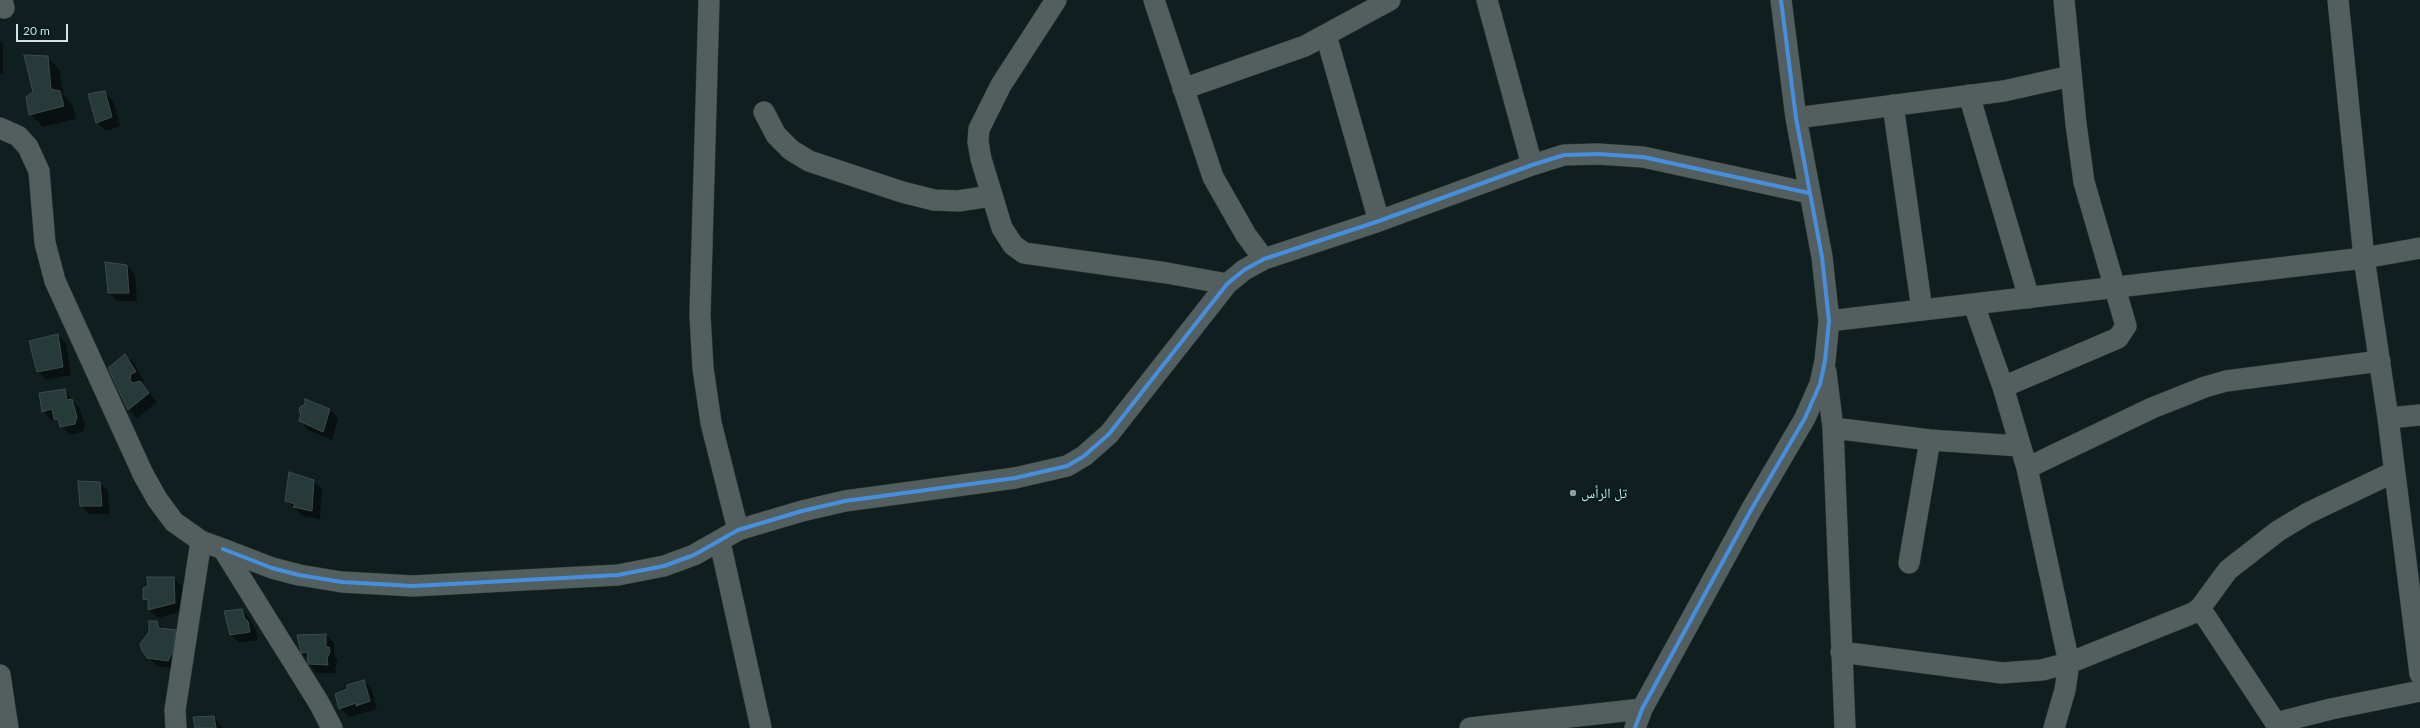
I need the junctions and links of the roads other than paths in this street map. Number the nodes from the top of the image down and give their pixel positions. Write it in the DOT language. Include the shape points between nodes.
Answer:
graph roads {
  1 [pos="710,0"];
  2 [pos="1056,0"];
  3 [pos="1154,0"];
  4 [pos="1390,0"];
  5 [pos="1487,0"];
  6 [pos="1781,0"];
  7 [pos="2064,0"];
  8 [pos="2338,0"];
  9 [pos="1326,35"];
  10 [pos="2071,76"];
  11 [pos="1182,89"];
  12 [pos="1969,95"];
  13 [pos="1893,104"];
  14 [pos="764,112"];
  15 [pos="1796,118"];
  16 [pos="0,128"];
  17 [pos="1532,165"];
  18 [pos="1809,193"];
  19 [pos="991,196"];
  20 [pos="1379,221"];
  21 [pos="2420,248"];
  22 [pos="2364,258"];
  23 [pos="1264,259"];
  24 [pos="1227,284"];
  25 [pos="2115,287"];
  26 [pos="2029,298"];
  27 [pos="1974,305"];
  28 [pos="1922,310"];
  29 [pos="1830,321"];
  30 [pos="1825,361"];
  31 [pos="2380,361"];
  32 [pos="2003,387"];
  33 [pos="2420,415"];
  34 [pos="2388,418"];
  35 [pos="1833,428"];
  36 [pos="1930,440"];
  37 [pos="2020,446"];
  38 [pos="2027,468"];
  39 [pos="2394,472"];
  40 [pos="738,530"];
  41 [pos="201,541"];
  42 [pos="720,542"];
  43 [pos="223,549"];
  44 [pos="1909,563"];
  45 [pos="2200,608"];
  46 [pos="1841,652"];
  47 [pos="2069,663"];
  48 [pos="2420,674"];
  49 [pos="0,675"];
  50 [pos="2420,691"];
  51 [pos="1642,709"];
  52 [pos="2278,726"];
  53 [pos="8,728"];
  54 [pos="176,728"];
  55 [pos="332,728"];
  56 [pos="761,728"];
  57 [pos="1470,728"];
  58 [pos="1635,728"];
  59 [pos="1844,728"];
  60 [pos="2054,728"];
  1 -- 40 [label="street" via="700,330 711,423"];
  2 -- 19 [label="street" via="1001,85 979,128 978,142"];
  3 -- 11 [label="street"];
  4 -- 9 [label="street"];
  5 -- 17 [label="street"];
  6 -- 15 [label="street"];
  7 -- 10 [label="street"];
  8 -- 22 [label="street"];
  9 -- 11 [label="street" via="1278,56"];
  9 -- 20 [label="street"];
  10 -- 12 [label="street" via="2004,91"];
  10 -- 25 [label="street" via="2084,182"];
  11 -- 23 [label="street" via="1213,177 1246,235"];
  12 -- 13 [label="street"];
  12 -- 26 [label="street"];
  13 -- 15 [label="street"];
  13 -- 28 [label="street"];
  14 -- 19 [label="street" via="776,134 791,150 809,161 934,200 958,202"];
  15 -- 18 [label="street"];
  16 -- 41 [label="street" via="18,136 28,147 39,171 45,242 55,281 143,474 174,522"];
  17 -- 18 [label="street" via="1564,156 1598,154 1643,157"];
  17 -- 20 [label="street"];
  18 -- 29 [label="street" via="1822,257"];
  19 -- 24 [label="street" via="1002,228 1013,245 1024,254 1167,273"];
  20 -- 23 [label="street"];
  21 -- 22 [label="street"];
  22 -- 25 [label="street"];
  22 -- 31 [label="street"];
  23 -- 24 [label="street"];
  24 -- 40 [label="street" via="1109,434 1084,456 1067,466 1015,478 845,501"];
  25 -- 26 [label="street"];
  25 -- 32 [label="street" via="2126,326 2118,338"];
  26 -- 27 [label="street"];
  27 -- 28 [label="street"];
  27 -- 32 [label="street"];
  28 -- 29 [label="street"];
  29 -- 30 [label="street"];
  30 -- 35 [label="street"];
  30 -- 51 [label="street" via="1820,384 1805,418 1751,510"];
  31 -- 34 [label="street"];
  31 -- 38 [label="street" via="2226,381 2205,387 2152,408"];
  32 -- 37 [label="street"];
  33 -- 34 [label="street"];
  34 -- 39 [label="street"];
  35 -- 36 [label="street"];
  35 -- 46 [label="street"];
  36 -- 37 [label="street"];
  36 -- 44 [label="street"];
  37 -- 38 [label="street"];
  38 -- 47 [label="street"];
  39 -- 45 [label="street" via="2278,531 2228,570"];
  39 -- 48 [label="street"];
  40 -- 42 [label="street"];
  41 -- 43 [label="street"];
  41 -- 54 [label="street" via="175,710"];
  42 -- 43 [label="street" via="664,566 618,575 413,586 342,582 299,575 272,568"];
  42 -- 56 [label="street"];
  43 -- 55 [label="street"];
  45 -- 47 [label="street" via="2184,618"];
  45 -- 52 [label="street"];
  46 -- 47 [label="street" via="2002,673 2036,671"];
  46 -- 59 [label="street"];
  47 -- 60 [label="street" via="2066,690"];
  49 -- 53 [label="street"];
  50 -- 52 [label="street" via="2331,708"];
  51 -- 57 [label="street"];
  51 -- 58 [label="street"];
}
